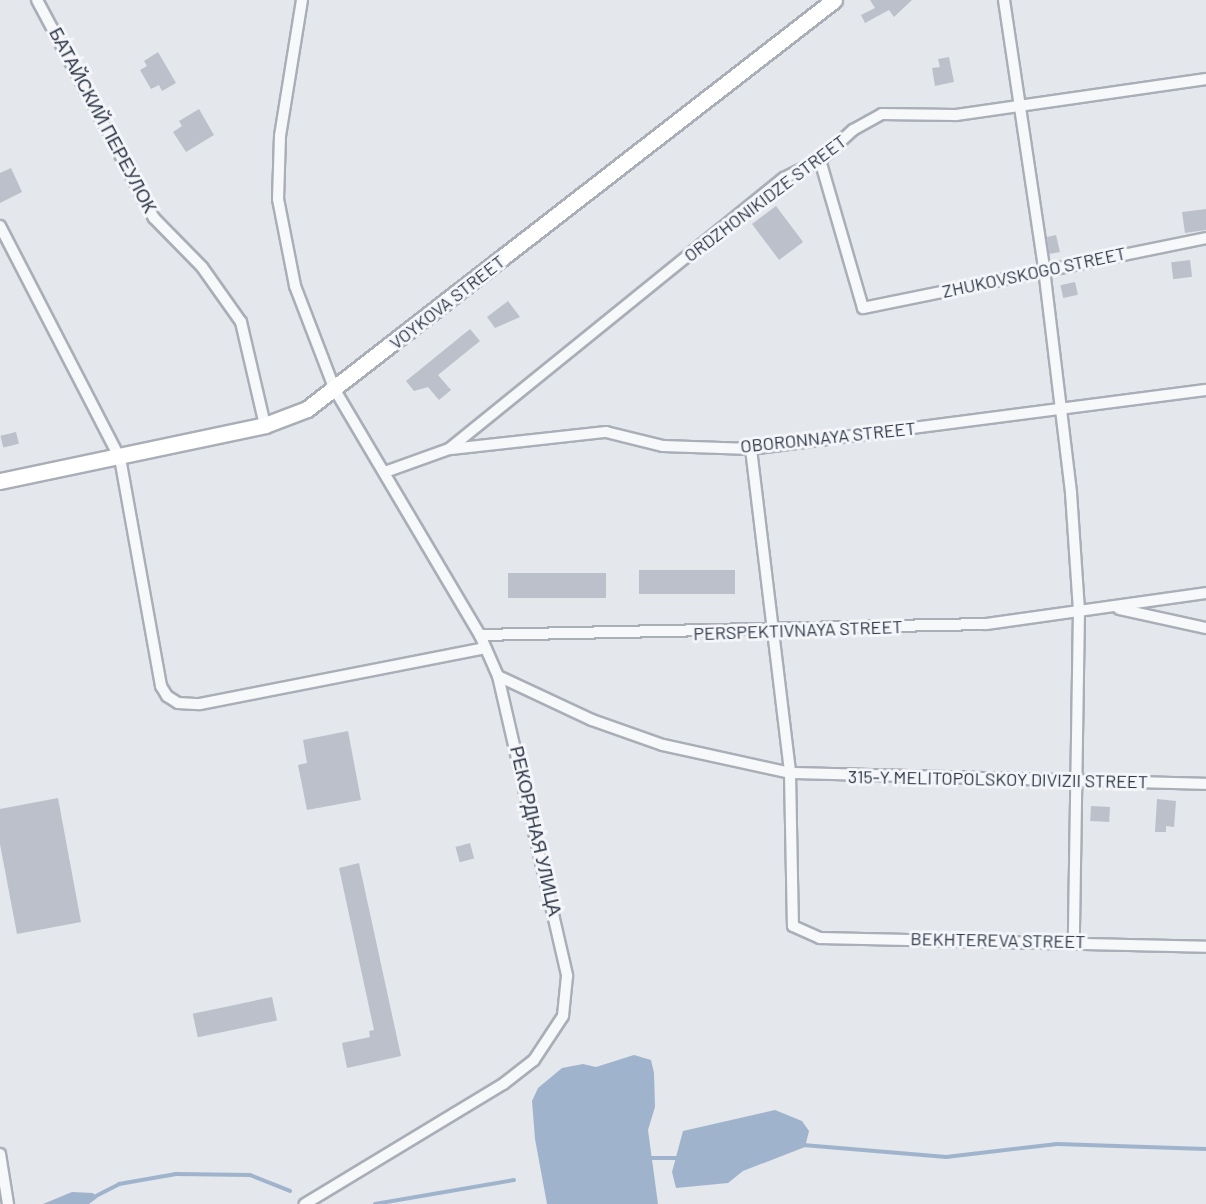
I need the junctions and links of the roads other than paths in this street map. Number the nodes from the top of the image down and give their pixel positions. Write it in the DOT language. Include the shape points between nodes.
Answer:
graph roads {
  1 [pos="37,0"];
  2 [pos="302,0"];
  3 [pos="834,0"];
  4 [pos="1004,0"];
  5 [pos="1206,79"];
  6 [pos="1021,103"];
  7 [pos="820,160"];
  8 [pos="0,226"];
  9 [pos="1206,238"];
  10 [pos="1044,269"];
  11 [pos="335,390"];
  12 [pos="1206,390"];
  13 [pos="1061,408"];
  14 [pos="265,425"];
  15 [pos="449,449"];
  16 [pos="752,449"];
  17 [pos="120,458"];
  18 [pos="384,472"];
  19 [pos="0,481"];
  20 [pos="1206,593"];
  21 [pos="1115,608"];
  22 [pos="1080,610"];
  23 [pos="1206,628"];
  24 [pos="775,632"];
  25 [pos="480,635"];
  26 [pos="486,648"];
  27 [pos="498,676"];
  28 [pos="790,773"];
  29 [pos="1074,781"];
  30 [pos="1206,784"];
  31 [pos="1074,941"];
  32 [pos="1206,947"];
  33 [pos="0,1154"];
  34 [pos="8,1204"];
  35 [pos="305,1204"];
  1 -- 14 [label="street, БАТАЙСКИЙ ПЕРЕУЛОК" via="154,218 201,267 242,322"];
  2 -- 11 [label="street, РЕКОРДНАЯ УЛИЦА" via="280,136 278,199 296,286"];
  3 -- 11 [label="street, VOYKOVA STREET"];
  4 -- 6 [label="street"];
  5 -- 6 [label="street, ORDZHONIKIDZE STREET"];
  6 -- 7 [label="street, ORDZHONIKIDZE STREET" via="956,115 882,114 853,130"];
  6 -- 10 [label="street"];
  7 -- 10 [label="street, ZHUKOVSKOGO STREET" via="863,308"];
  7 -- 15 [label="street, ORDZHONIKIDZE STREET" via="784,178"];
  8 -- 17 [label="street"];
  9 -- 10 [label="street, ZHUKOVSKOGO STREET"];
  10 -- 13 [label="street"];
  11 -- 14 [label="street, VOYKOVA STREET" via="294,416"];
  11 -- 18 [label="street, РЕКОРДНАЯ УЛИЦА"];
  12 -- 13 [label="street, OBORONNAYA STREET"];
  13 -- 16 [label="street, OBORONNAYA STREET"];
  13 -- 22 [label="street"];
  14 -- 17 [label="street, VOYKOVA STREET"];
  15 -- 16 [label="street, OBORONNAYA STREET" via="606,432 663,446"];
  15 -- 18 [label="street, ORDZHONIKIDZE STREET"];
  16 -- 24 [label="street"];
  17 -- 19 [label="street, VOYKOVA STREET"];
  17 -- 26 [label="street" via="161,686 178,703 200,704"];
  18 -- 25 [label="street, РЕКОРДНАЯ УЛИЦА"];
  20 -- 21 [label="street, PERSPEKTIVNAYA STREET"];
  21 -- 22 [label="street, PERSPEKTIVNAYA STREET"];
  21 -- 23 [label="street, PERSPEKTIVNAYA STREET"];
  22 -- 24 [label="street, PERSPEKTIVNAYA STREET" via="986,624"];
  22 -- 29 [label="street"];
  24 -- 25 [label="street, PERSPEKTIVNAYA STREET"];
  24 -- 28 [label="street"];
  25 -- 26 [label="street, РЕКОРДНАЯ УЛИЦА"];
  26 -- 27 [label="street, РЕКОРДНАЯ УЛИЦА"];
  27 -- 28 [label="street, 315-Y MELITOPOLSKOY DIVIZII STREET" via="592,720 663,745"];
  27 -- 35 [label="street, РЕКОРДНАЯ УЛИЦА" via="567,976 563,1016 543,1051 503,1084"];
  28 -- 29 [label="street, 315-Y MELITOPOLSKOY DIVIZII STREET"];
  28 -- 31 [label="street, BEKHTEREVA STREET" via="793,926 820,939"];
  29 -- 30 [label="street, 315-Y MELITOPOLSKOY DIVIZII STREET"];
  29 -- 31 [label="street"];
  31 -- 32 [label="street, BEKHTEREVA STREET"];
  33 -- 34 [label="street"];
}
